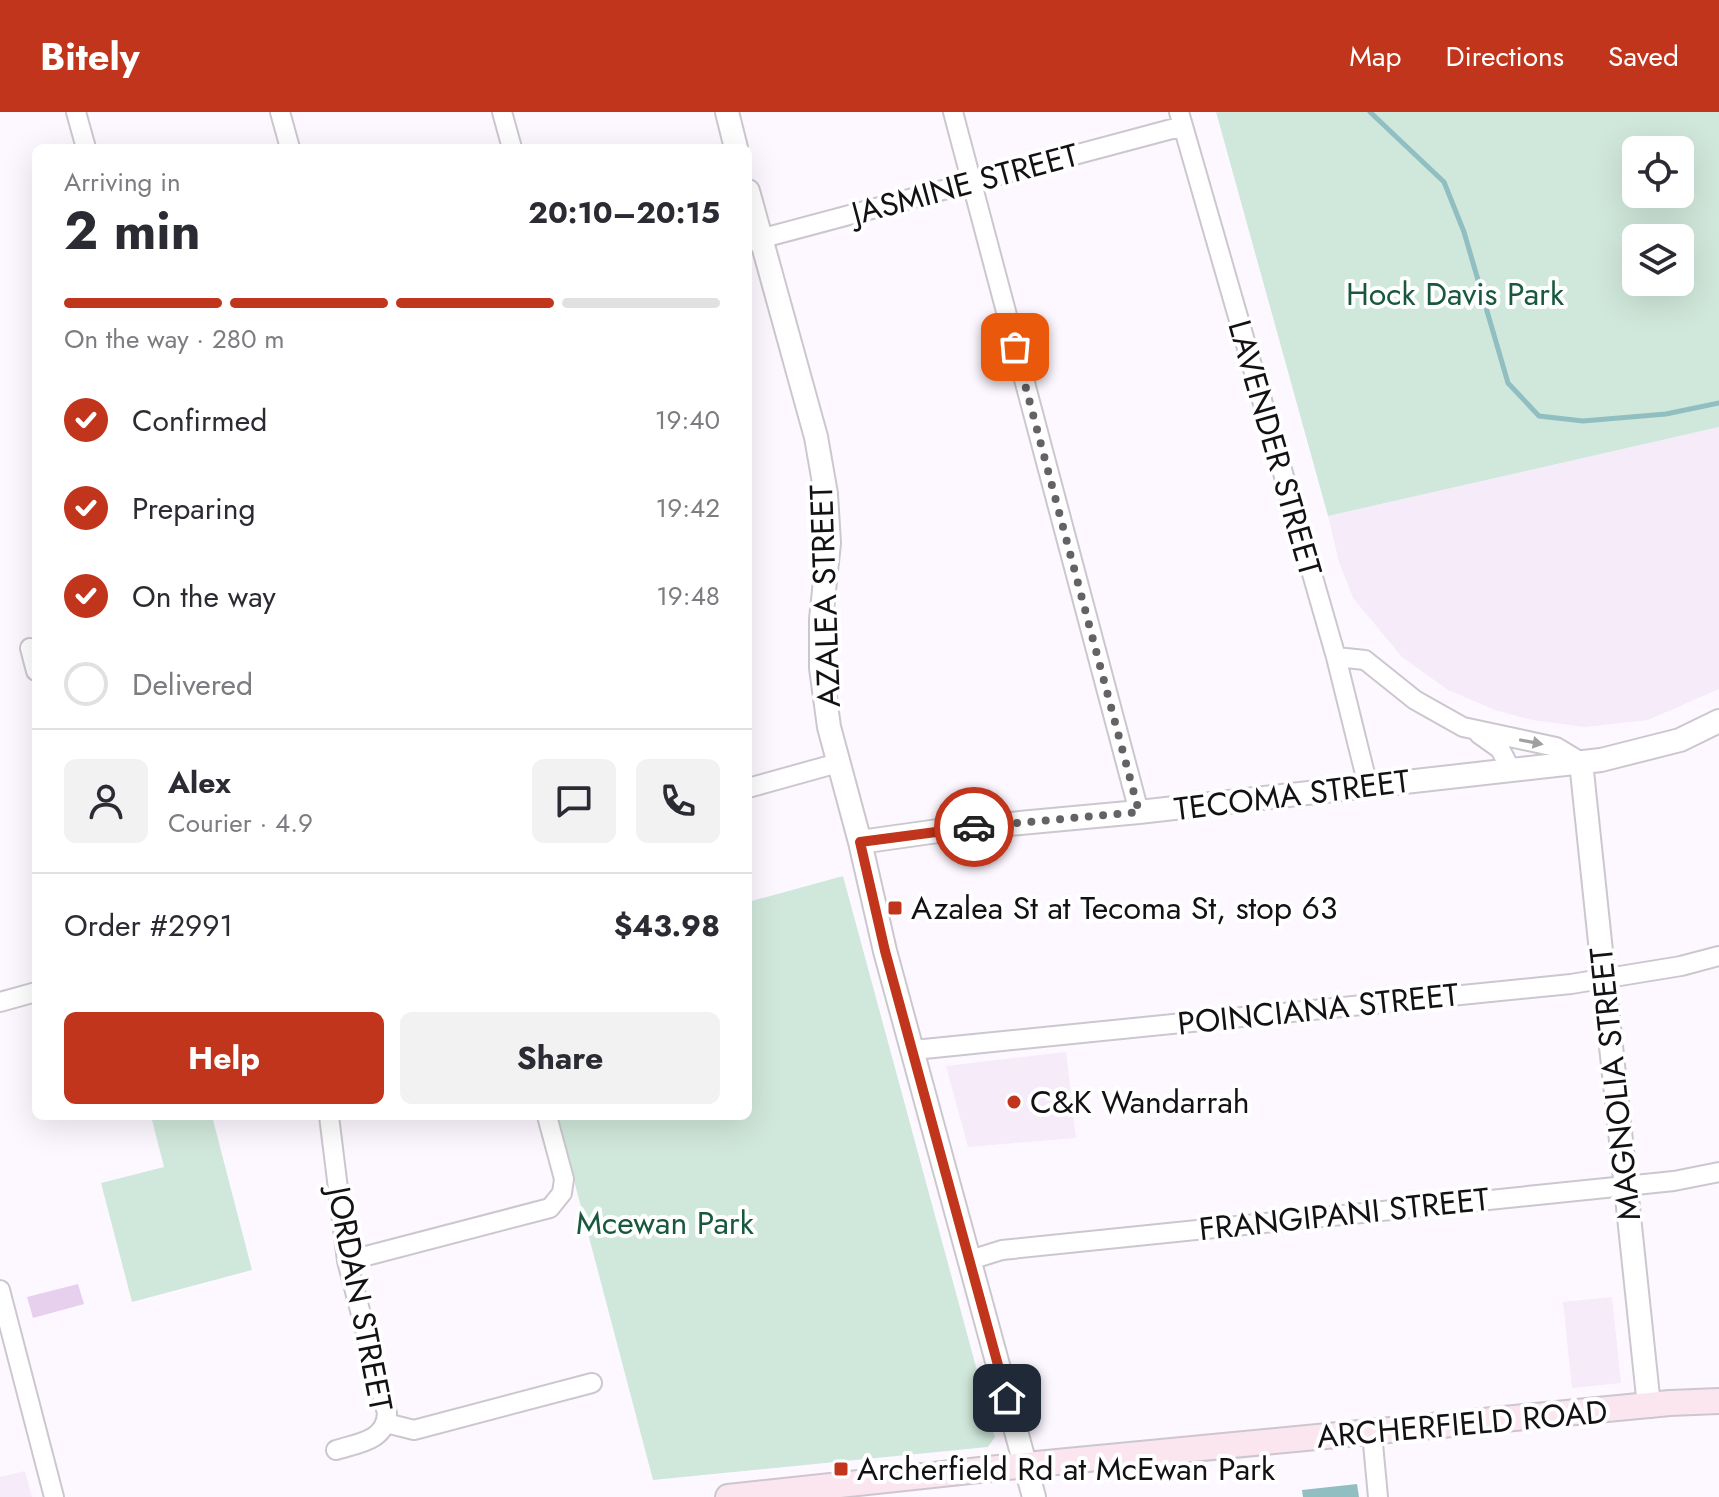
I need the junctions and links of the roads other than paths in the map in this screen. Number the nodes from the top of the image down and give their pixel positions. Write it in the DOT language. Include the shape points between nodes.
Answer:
graph roads {
  1 [pos="76,112"];
  2 [pos="280,112"];
  3 [pos="502,112"];
  4 [pos="727,112"];
  5 [pos="953,112"];
  6 [pos="1181,119"];
  7 [pos="85,144"];
  8 [pos="289,144"];
  9 [pos="511,144"];
  10 [pos="735,144"];
  11 [pos="972,182"];
  12 [pos="754,240"];
  13 [pos="30,648"];
  14 [pos="32,656"];
  15 [pos="1336,657"];
  16 [pos="1719,721"];
  17 [pos="1477,732"];
  18 [pos="1581,762"];
  19 [pos="838,763"];
  20 [pos="1511,770"];
  21 [pos="1368,786"];
  22 [pos="752,787"];
  23 [pos="1139,812"];
  24 [pos="860,842"];
  25 [pos="1719,956"];
  26 [pos="1604,979"];
  27 [pos="32,993"];
  28 [pos="0,1002"];
  29 [pos="914,1050"];
  30 [pos="329,1120"];
  31 [pos="548,1120"];
  32 [pos="1719,1172"];
  33 [pos="1626,1185"];
  34 [pos="970,1260"];
  35 [pos="347,1261"];
  36 [pos="0,1290"];
  37 [pos="592,1383"];
  38 [pos="1719,1387"];
  39 [pos="1719,1401"];
  40 [pos="1660,1404"];
  41 [pos="386,1423"];
  42 [pos="1372,1433"];
  43 [pos="336,1450"];
  44 [pos="1026,1465"];
  45 [pos="54,1497"];
  46 [pos="728,1497"];
  47 [pos="1034,1497"];
  48 [pos="1378,1497"];
  1 -- 7 [label="street"];
  2 -- 8 [label="street"];
  3 -- 9 [label="street"];
  4 -- 10 [label="street"];
  5 -- 11 [label="street"];
  6 -- 11 [label="street, JASMINE STREET"];
  6 -- 15 [label="street, LAVENDER STREET"];
  11 -- 12 [label="street, JASMINE STREET"];
  11 -- 23 [label="street"];
  12 -- 19 [label="street, AZALEA STREET" via="816,437 826,494 829,543 821,668"];
  13 -- 14 [label="street"];
  15 -- 17 [label="street" via="1365,660 1415,700"];
  15 -- 21 [label="street, LAVENDER STREET"];
  16 -- 18 [label="street, TECOMA STREET" via="1680,740"];
  17 -- 18 [label="street, one-way" via="1556,747"];
  17 -- 20 [label="street" via="1500,749"];
  18 -- 20 [label="street, TECOMA STREET"];
  18 -- 26 [label="street, MAGNOLIA STREET"];
  19 -- 22 [label="street"];
  19 -- 24 [label="street, AZALEA STREET"];
  20 -- 21 [label="street, TECOMA STREET"];
  21 -- 23 [label="street, TECOMA STREET"];
  23 -- 24 [label="street, TECOMA STREET"];
  24 -- 29 [label="street, AZALEA STREET"];
  25 -- 26 [label="street, POINCIANA STREET"];
  26 -- 29 [label="street, POINCIANA STREET"];
  26 -- 33 [label="street, MAGNOLIA STREET"];
  27 -- 28 [label="street"];
  29 -- 34 [label="street, AZALEA STREET"];
  30 -- 35 [label="street, JORDAN STREET"];
  31 -- 35 [label="street" via="564,1179 562,1193 550,1208"];
  32 -- 33 [label="street, FRANGIPANI STREET"];
  33 -- 34 [label="street, FRANGIPANI STREET" via="1002,1250"];
  33 -- 40 [label="street, MAGNOLIA STREET"];
  34 -- 44 [label="street, AZALEA STREET"];
  35 -- 41 [label="street, JORDAN STREET"];
  36 -- 45 [label="street"];
  37 -- 41 [label="street" via="414,1430"];
  38 -- 40 [label="main road, ARCHERFIELD ROAD"];
  39 -- 40 [label="main road, ARCHERFIELD ROAD"];
  40 -- 42 [label="main road, ARCHERFIELD ROAD"];
  41 -- 43 [label="street, JORDAN STREET" via="370,1440"];
  42 -- 44 [label="main road, ARCHERFIELD ROAD"];
  42 -- 48 [label="street"];
  44 -- 46 [label="main road, ARCHERFIELD ROAD"];
  44 -- 47 [label="street, AZALEA STREET"];
}
